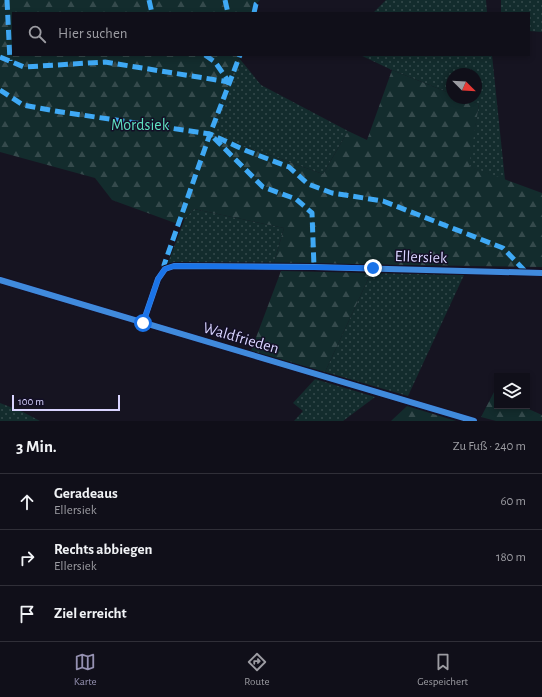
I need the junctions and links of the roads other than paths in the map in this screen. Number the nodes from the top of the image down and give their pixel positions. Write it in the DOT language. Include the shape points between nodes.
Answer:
graph roads {
  1 [pos="542,273"];
  2 [pos="0,280"];
  3 [pos="143,323"];
  4 [pos="474,421"];
  1 -- 3 [label="street, Ellersiek" via="174,266 165,269 158,279"];
  2 -- 3 [label="street, Waldfrieden"];
  3 -- 4 [label="street, Waldfrieden"];
}
